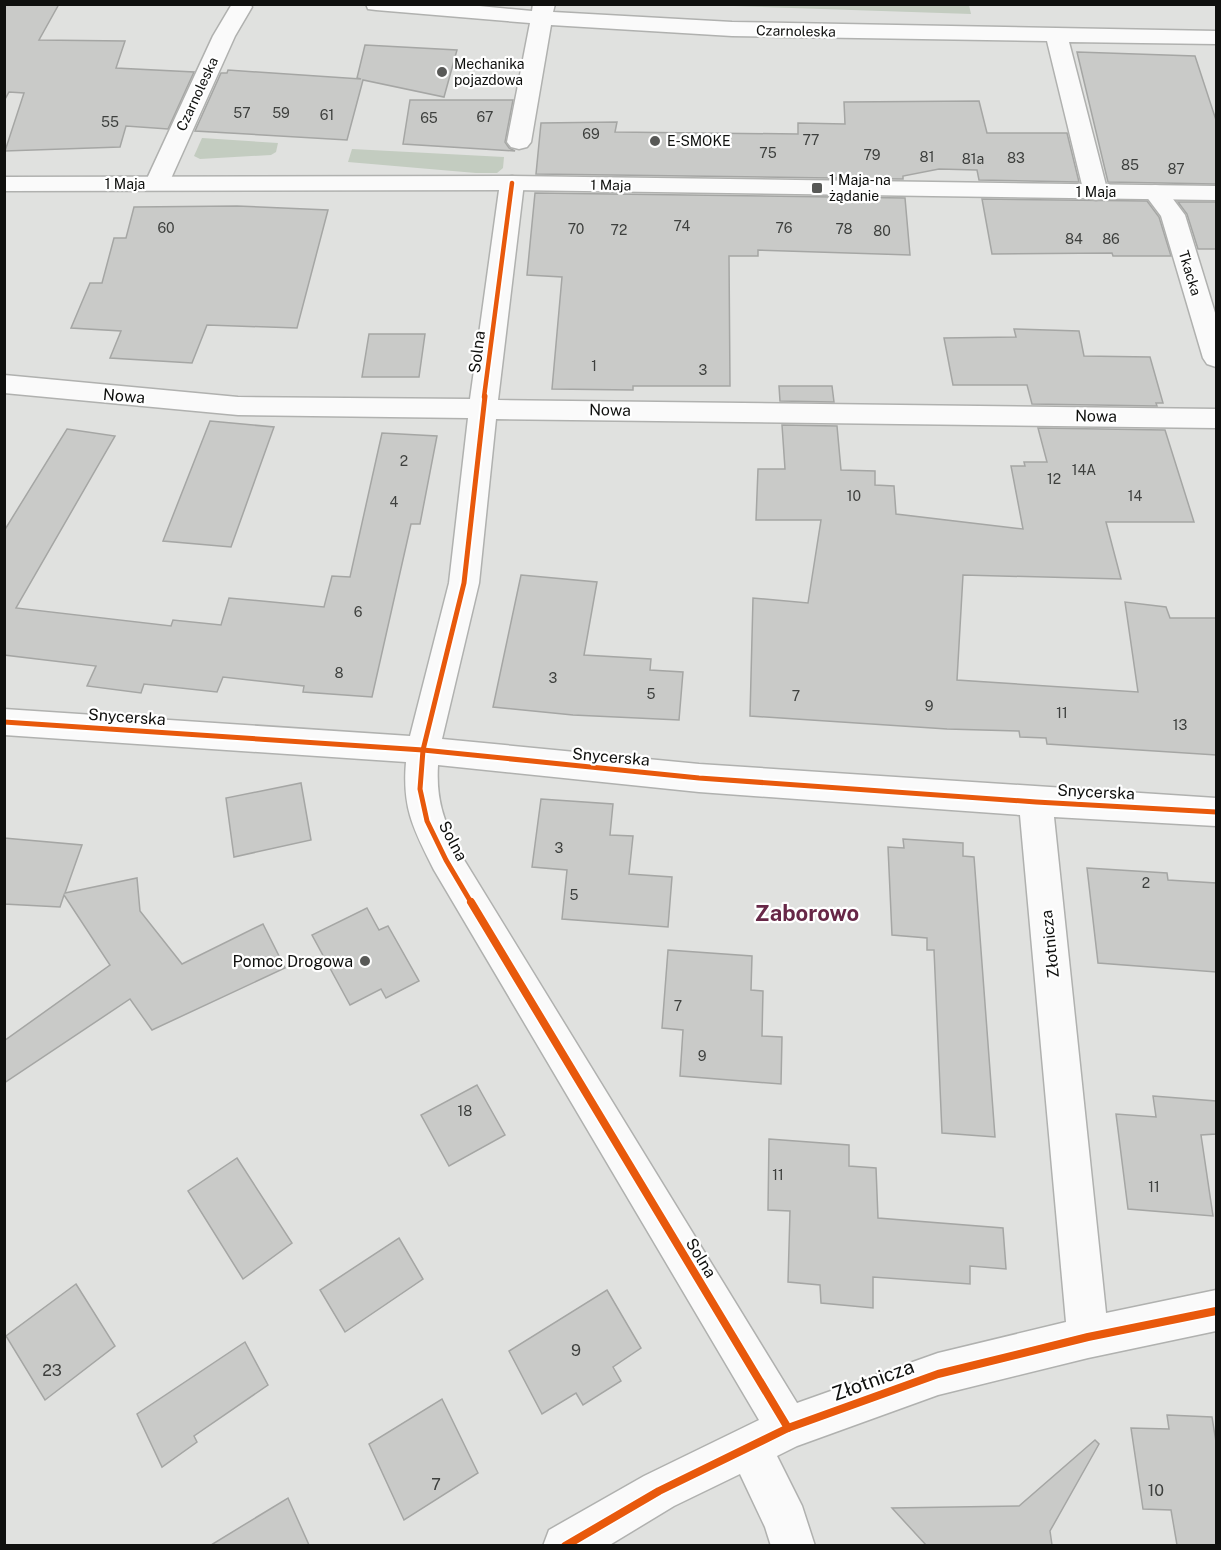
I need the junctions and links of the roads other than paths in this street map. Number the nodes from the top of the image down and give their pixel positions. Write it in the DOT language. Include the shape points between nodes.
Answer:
graph roads {
  1 [pos="376,4"];
  2 [pos="243,5"];
  3 [pos="543,11"];
  4 [pos="1057,36"];
  5 [pos="1216,38"];
  6 [pos="519,142"];
  7 [pos="157,183"];
  8 [pos="512,183"];
  9 [pos="4,184"];
  10 [pos="1155,192"];
  11 [pos="1096,193"];
  12 [pos="1216,194"];
  13 [pos="1216,358"];
  14 [pos="5,386"];
  15 [pos="483,408"];
  16 [pos="1216,417"];
  17 [pos="4,722"];
  18 [pos="423,750"];
  19 [pos="1036,802"];
  20 [pos="1216,812"];
  21 [pos="1216,1311"];
  22 [pos="1088,1337"];
  23 [pos="788,1428"];
  24 [pos="750,1448"];
  25 [pos="566,1545"];
  26 [pos="793,1545"];
  1 -- 3 [label="street, Czarnoleska"];
  2 -- 7 [label="street, Czarnoleska" via="224,36"];
  3 -- 4 [label="street, Czarnoleska" via="732,29"];
  3 -- 6 [label="street"];
  4 -- 5 [label="street, Czarnoleska"];
  4 -- 11 [label="street"];
  7 -- 8 [label="street, 1 Maja"];
  7 -- 9 [label="street, 1 Maja"];
  8 -- 11 [label="street, 1 Maja"];
  8 -- 15 [label="street, Solna"];
  10 -- 11 [label="street, 1 Maja"];
  10 -- 12 [label="street, 1 Maja"];
  10 -- 13 [label="street, Tkacka" via="1173,215"];
  14 -- 15 [label="street, Nowa" via="238,406"];
  15 -- 16 [label="street, Nowa"];
  15 -- 18 [label="street, Solna" via="464,583"];
  17 -- 18 [label="street, Snycerska"];
  18 -- 19 [label="street, Snycerska" via="622,772"];
  18 -- 23 [label="street, Solna" via="420,789 427,821 446,860"];
  19 -- 20 [label="street, Snycerska"];
  19 -- 22 [label="street, Złotnicza"];
  21 -- 22 [label="street, Złotnicza"];
  22 -- 23 [label="street, Złotnicza" via="938,1374"];
  23 -- 24 [label="street, Złotnicza"];
  24 -- 25 [label="street, Złotnicza" via="659,1491"];
  24 -- 26 [label="street"];
}
